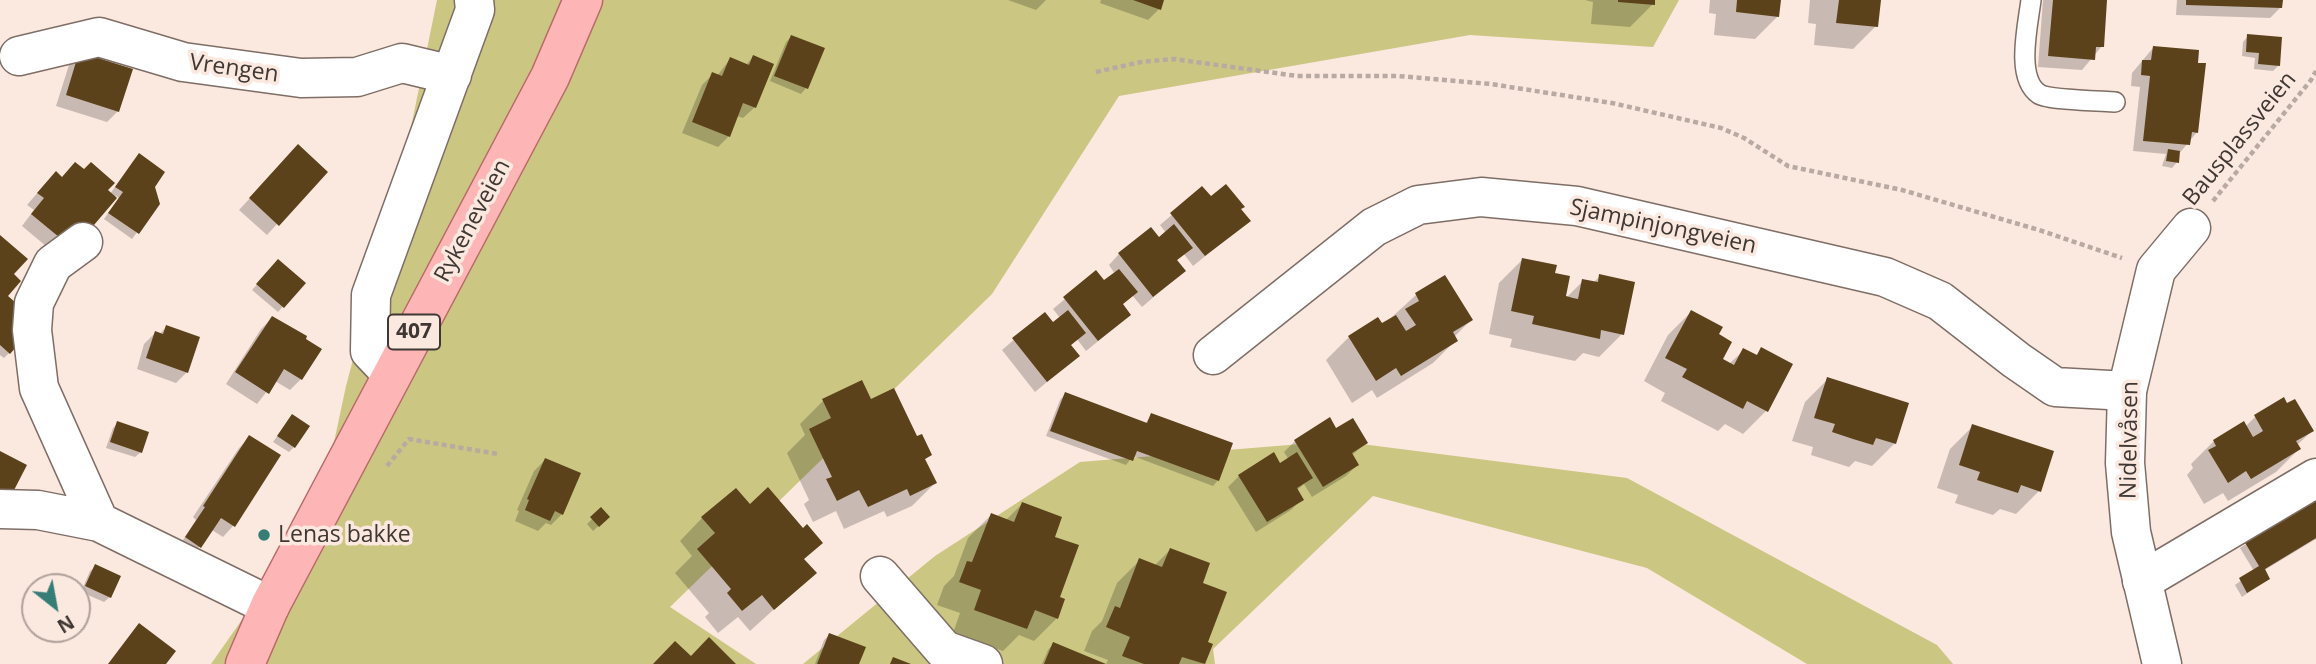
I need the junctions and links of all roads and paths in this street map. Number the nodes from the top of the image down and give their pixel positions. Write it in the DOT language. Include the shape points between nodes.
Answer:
graph roads {
  1 [pos="474,0"];
  2 [pos="583,0"];
  3 [pos="2031,0"];
  4 [pos="19,56"];
  5 [pos="2316,71"];
  6 [pos="1096,72"];
  7 [pos="452,75"];
  8 [pos="2115,102"];
  9 [pos="2190,228"];
  10 [pos="83,242"];
  11 [pos="2156,270"];
  12 [pos="1213,355"];
  13 [pos="391,373"];
  14 [pos="2127,391"];
  15 [pos="498,454"];
  16 [pos="385,469"];
  17 [pos="2316,478"];
  18 [pos="0,509"];
  19 [pos="99,522"];
  20 [pos="880,576"];
  21 [pos="2142,581"];
  22 [pos="270,606"];
  23 [pos="245,664"];
  24 [pos="983,664"];
  25 [pos="2162,664"];
  1 -- 7 [label="street" via="475,10"];
  2 -- 13 [label="main road, Rykeneveien / 407" via="550,77"];
  3 -- 8 [label="lane" via="2025,71 2029,85 2040,96"];
  4 -- 7 [label="street, Vrengen" via="99,37 183,62 301,78 357,77 402,63"];
  5 -- 9 [label="path, Bausplassveien"];
  6 -- 11 [label="path" via="1174,60 1297,76 1398,76 1491,85 1612,103 1721,128 1788,166 1902,190"];
  7 -- 13 [label="street" via="371,295 370,351"];
  9 -- 11 [label="street, Nidelvåsen"];
  10 -- 19 [label="street" via="52,264 34,303 32,330 39,388"];
  11 -- 14 [label="street, Nidelvåsen"];
  12 -- 14 [label="street, Sjampinjongveien" via="1374,227 1418,205 1481,197 1577,206 1885,278 1940,301 2055,387"];
  13 -- 22 [label="main road, Rykeneveien / 407"];
  14 -- 21 [label="street, Nidelvåsen" via="2125,463 2131,532"];
  15 -- 16 [label="path" via="409,439"];
  17 -- 21 [label="street"];
  18 -- 19 [label="street" via="38,510"];
  19 -- 22 [label="street"];
  20 -- 24 [label="street" via="944,650"];
  21 -- 25 [label="street, Nidelvåsen"];
  22 -- 23 [label="main road, Rykeneveien / 407"];
}
